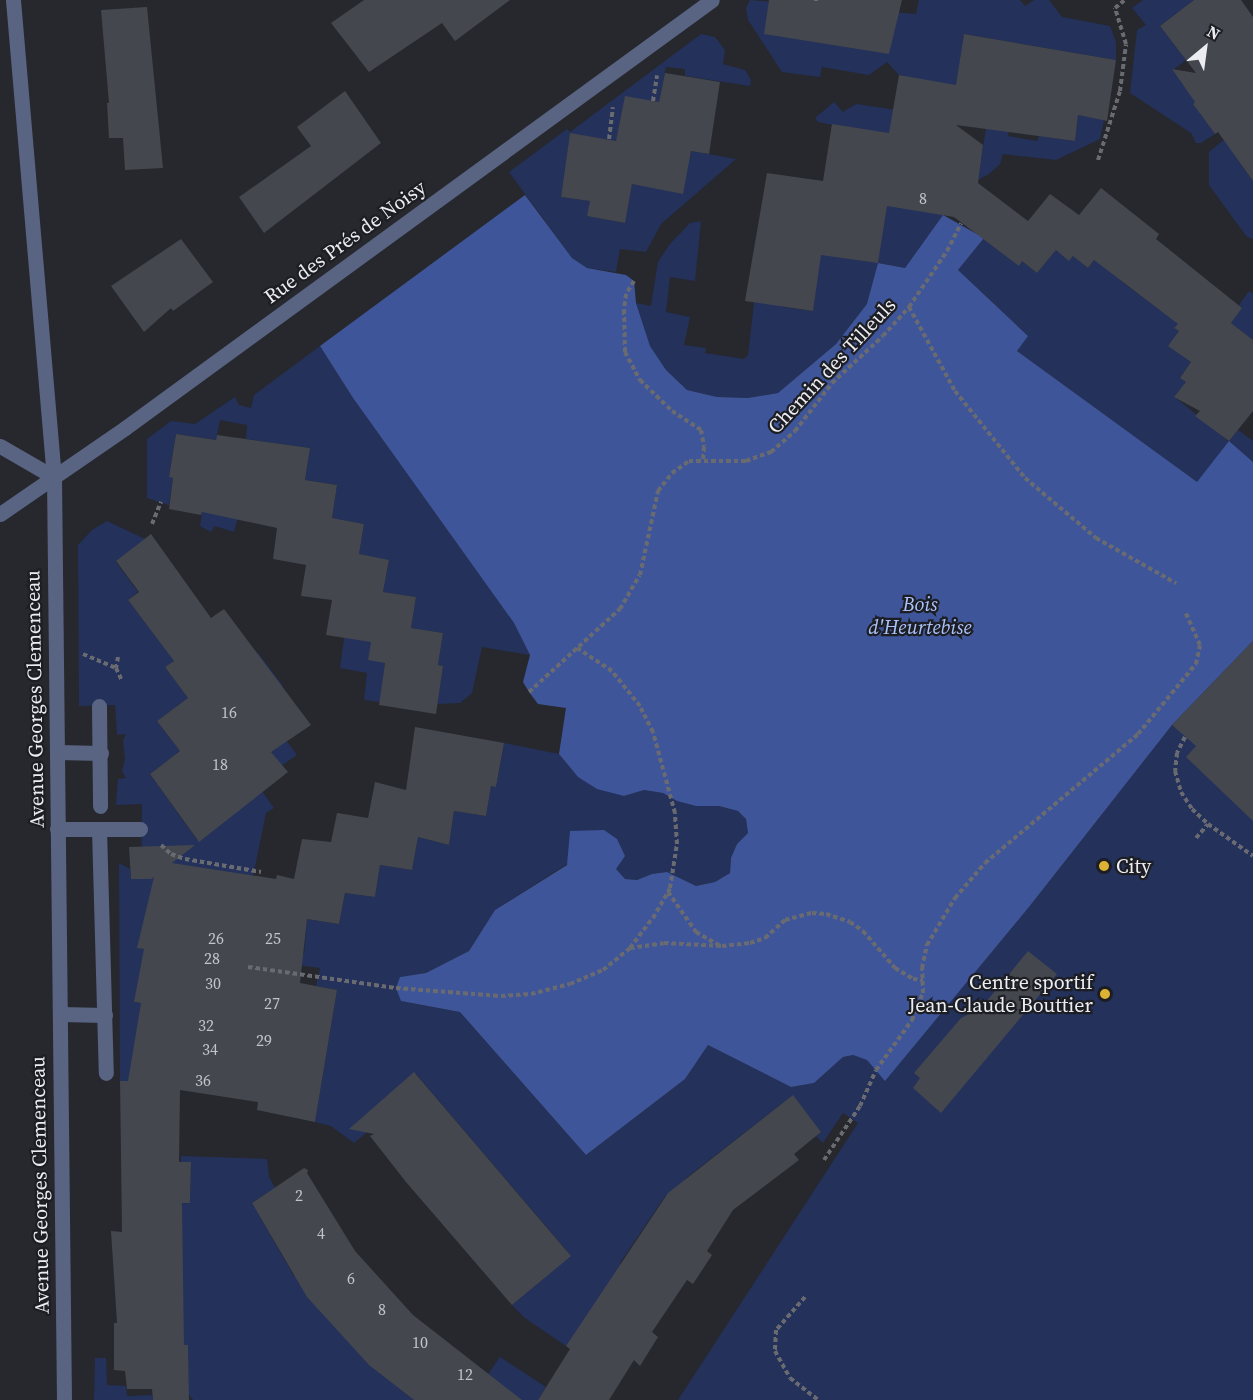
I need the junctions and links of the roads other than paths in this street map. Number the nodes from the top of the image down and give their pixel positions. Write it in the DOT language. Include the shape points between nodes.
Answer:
graph roads {
  1 [pos="12,0"];
  2 [pos="712,0"];
  3 [pos="0,446"];
  4 [pos="54,477"];
  5 [pos="0,514"];
  6 [pos="99,706"];
  7 [pos="57,752"];
  8 [pos="101,753"];
  9 [pos="100,806"];
  10 [pos="57,829"];
  11 [pos="99,829"];
  12 [pos="140,829"];
  13 [pos="60,1014"];
  14 [pos="105,1015"];
  15 [pos="106,1073"];
  16 [pos="64,1400"];
  1 -- 4 [label="street, Avenue Georges Clemenceau"];
  2 -- 4 [label="street, Rue des Prés de Noisy"];
  3 -- 4 [label="street"];
  4 -- 5 [label="street, Rue des Prés de Noisy"];
  4 -- 7 [label="street, Avenue Georges Clemenceau"];
  6 -- 8 [label="street"];
  7 -- 8 [label="street"];
  7 -- 10 [label="street, Avenue Georges Clemenceau"];
  8 -- 9 [label="street"];
  10 -- 11 [label="street"];
  10 -- 13 [label="street, Avenue Georges Clemenceau"];
  11 -- 12 [label="street"];
  11 -- 14 [label="street"];
  13 -- 14 [label="street"];
  13 -- 16 [label="street, Avenue Georges Clemenceau"];
  14 -- 15 [label="street"];
}
